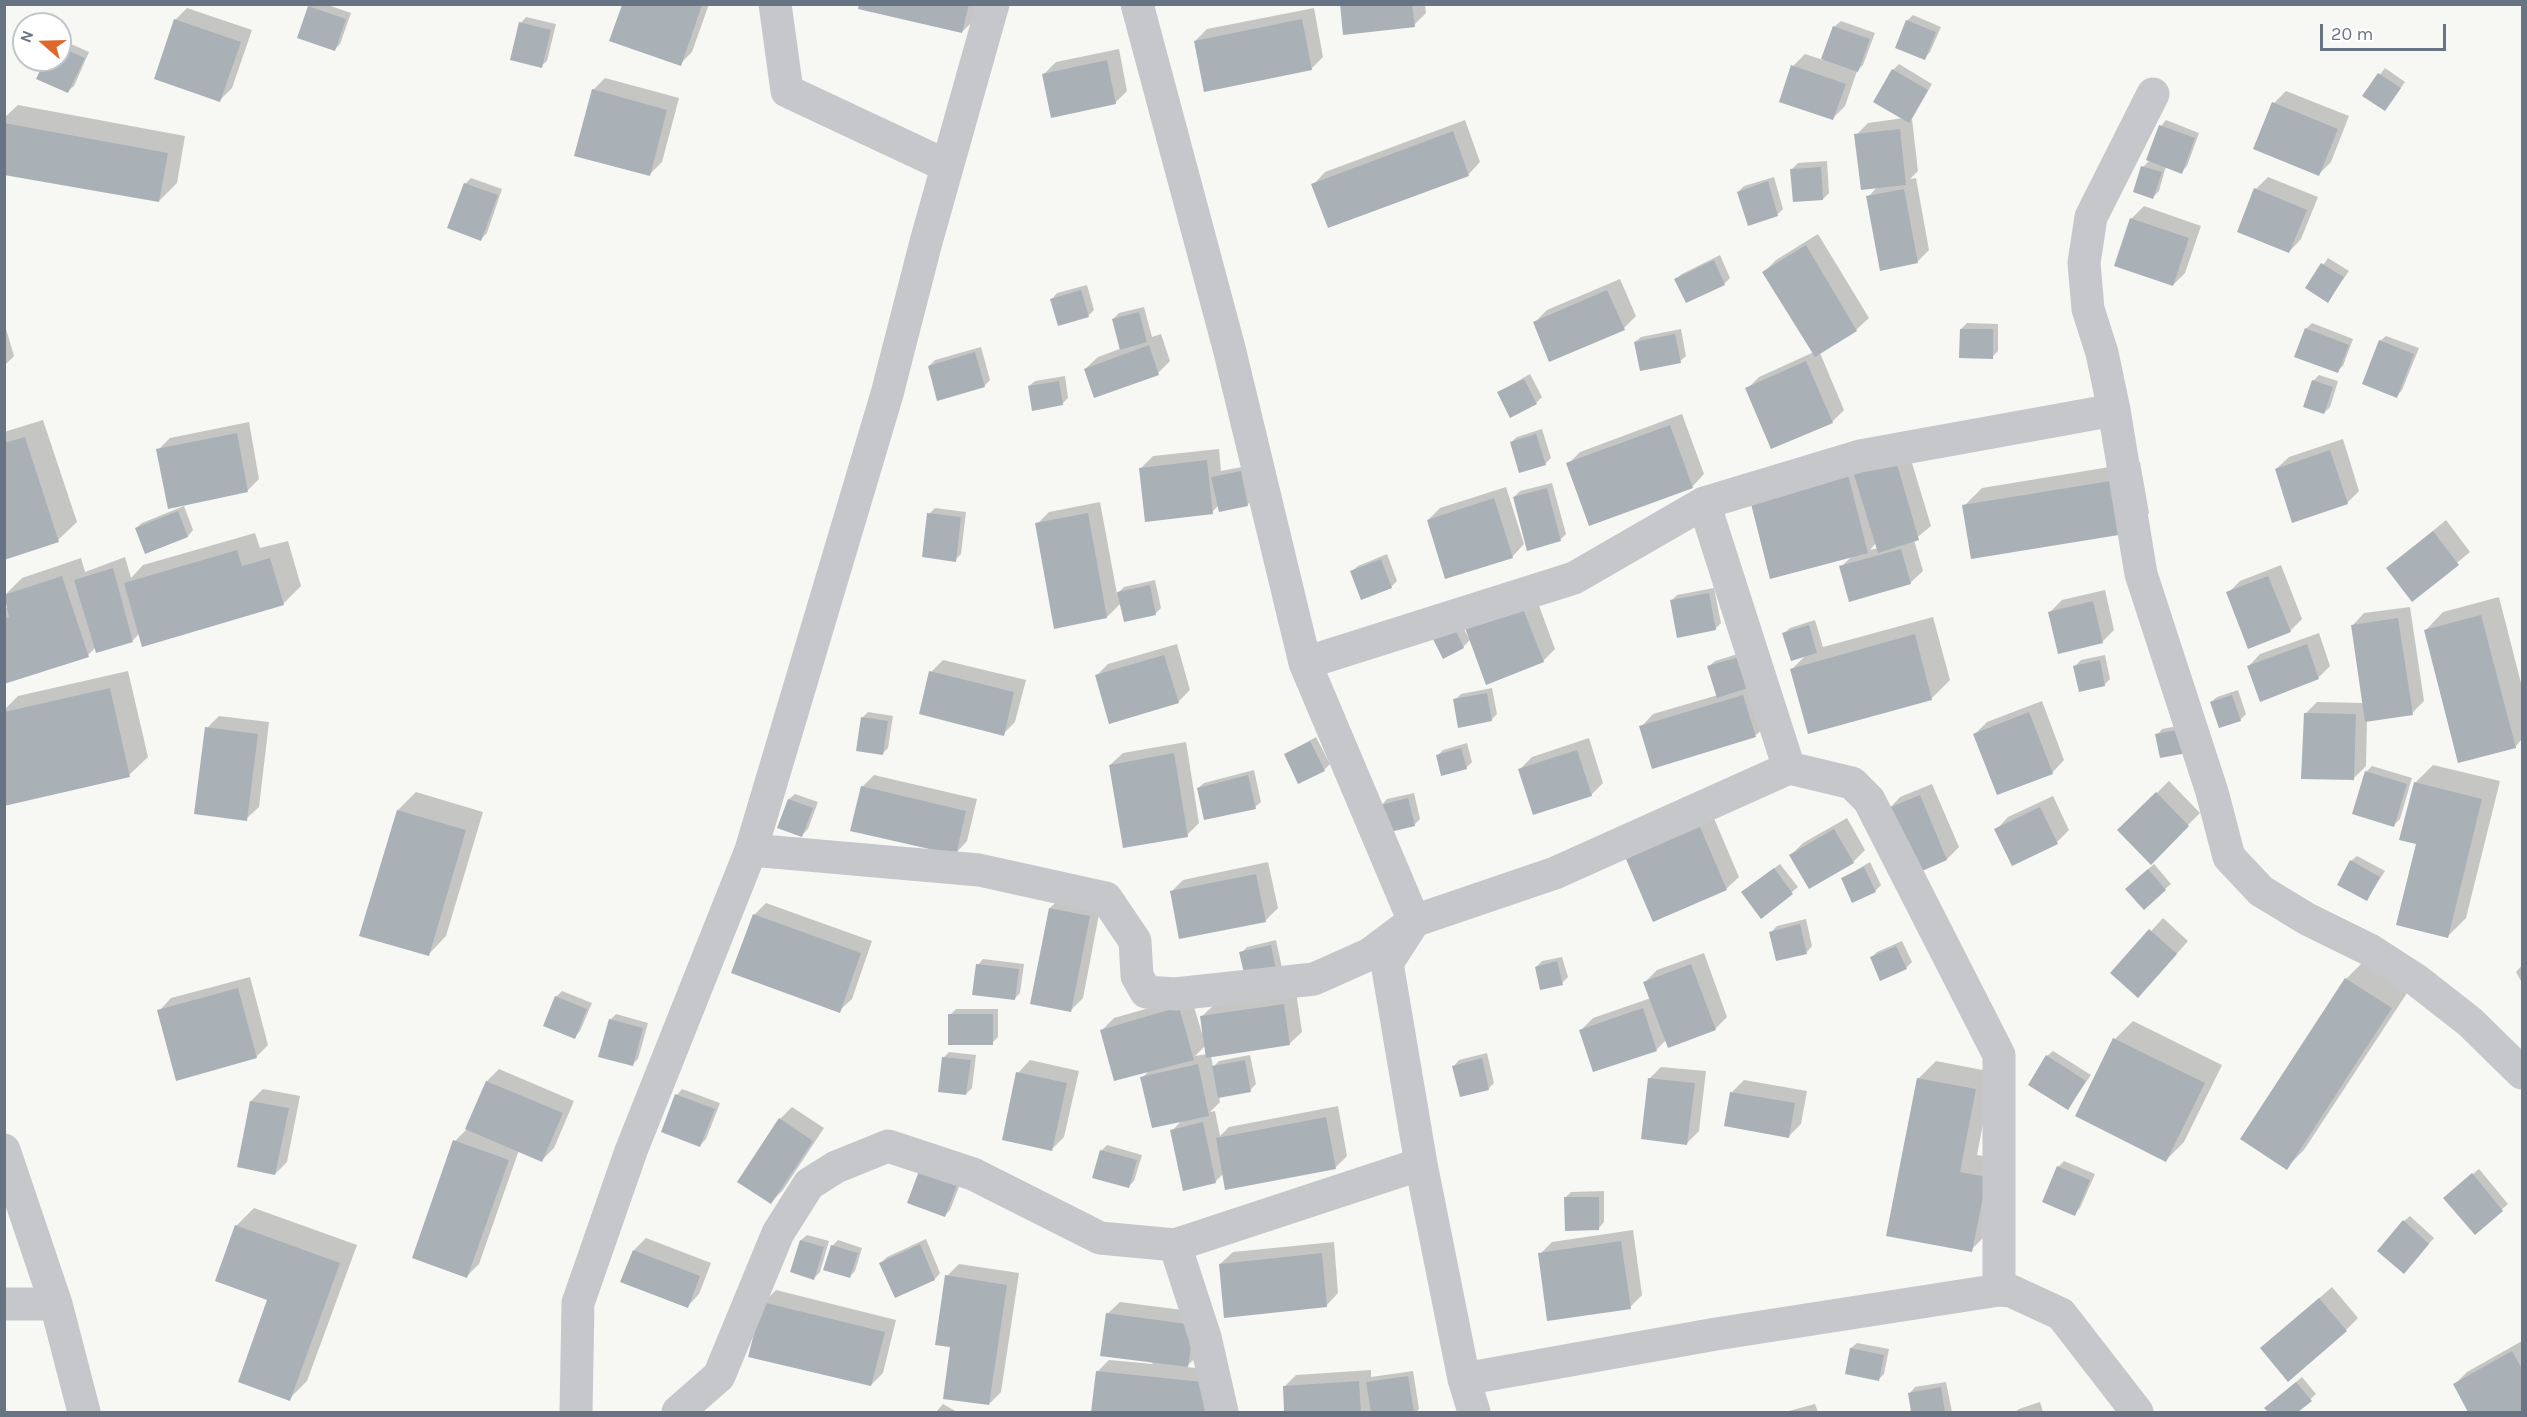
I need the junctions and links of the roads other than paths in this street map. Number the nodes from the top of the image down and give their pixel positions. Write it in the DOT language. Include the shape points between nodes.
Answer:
graph roads {
  1 [pos="775,4"];
  2 [pos="993,4"];
  3 [pos="1137,4"];
  4 [pos="2153,94"];
  5 [pos="947,166"];
  6 [pos="2114,410"];
  7 [pos="1704,503"];
  8 [pos="1305,663"];
  9 [pos="1790,768"];
  10 [pos="751,850"];
  11 [pos="1414,921"];
  12 [pos="2523,1073"];
  13 [pos="4,1150"];
  14 [pos="1421,1164"];
  15 [pos="1174,1245"];
  16 [pos="1999,1290"];
  17 [pos="4,1304"];
  18 [pos="56,1304"];
  19 [pos="1464,1379"];
  20 [pos="84,1413"];
  21 [pos="576,1413"];
  22 [pos="678,1413"];
  23 [pos="1222,1413"];
  24 [pos="1474,1413"];
  25 [pos="2137,1413"];
  1 -- 5 [label="street" via="787,91"];
  2 -- 5 [label="street"];
  3 -- 8 [label="street" via="1229,348"];
  4 -- 6 [label="street" via="2091,217 2084,263 2088,309"];
  5 -- 10 [label="street" via="887,394"];
  6 -- 7 [label="street" via="1860,456"];
  6 -- 12 [label="street" via="2141,574 2212,792 2229,857 2261,891 2415,979 2470,1022"];
  7 -- 8 [label="street" via="1574,578"];
  7 -- 9 [label="street"];
  8 -- 11 [label="street"];
  9 -- 11 [label="street" via="1555,873"];
  9 -- 16 [label="street" via="1852,783 1869,800 1999,1055"];
  10 -- 11 [label="street" via="979,870 1106,898 1135,941 1137,976 1146,992 1175,994 1314,979 1370,954"];
  10 -- 21 [label="street" via="632,1151 578,1303"];
  11 -- 14 [label="street" via="1387,963"];
  13 -- 18 [label="street"];
  14 -- 15 [label="street"];
  14 -- 19 [label="street"];
  15 -- 22 [label="street" via="1100,1238 973,1174 888,1146 836,1167 809,1184 778,1233 720,1376"];
  15 -- 23 [label="street" via="1205,1337"];
  16 -- 19 [label="street" via="1716,1334"];
  16 -- 25 [label="street" via="2011,1291 2061,1314"];
  17 -- 18 [label="street"];
  18 -- 20 [label="street"];
  19 -- 24 [label="street"];
}
